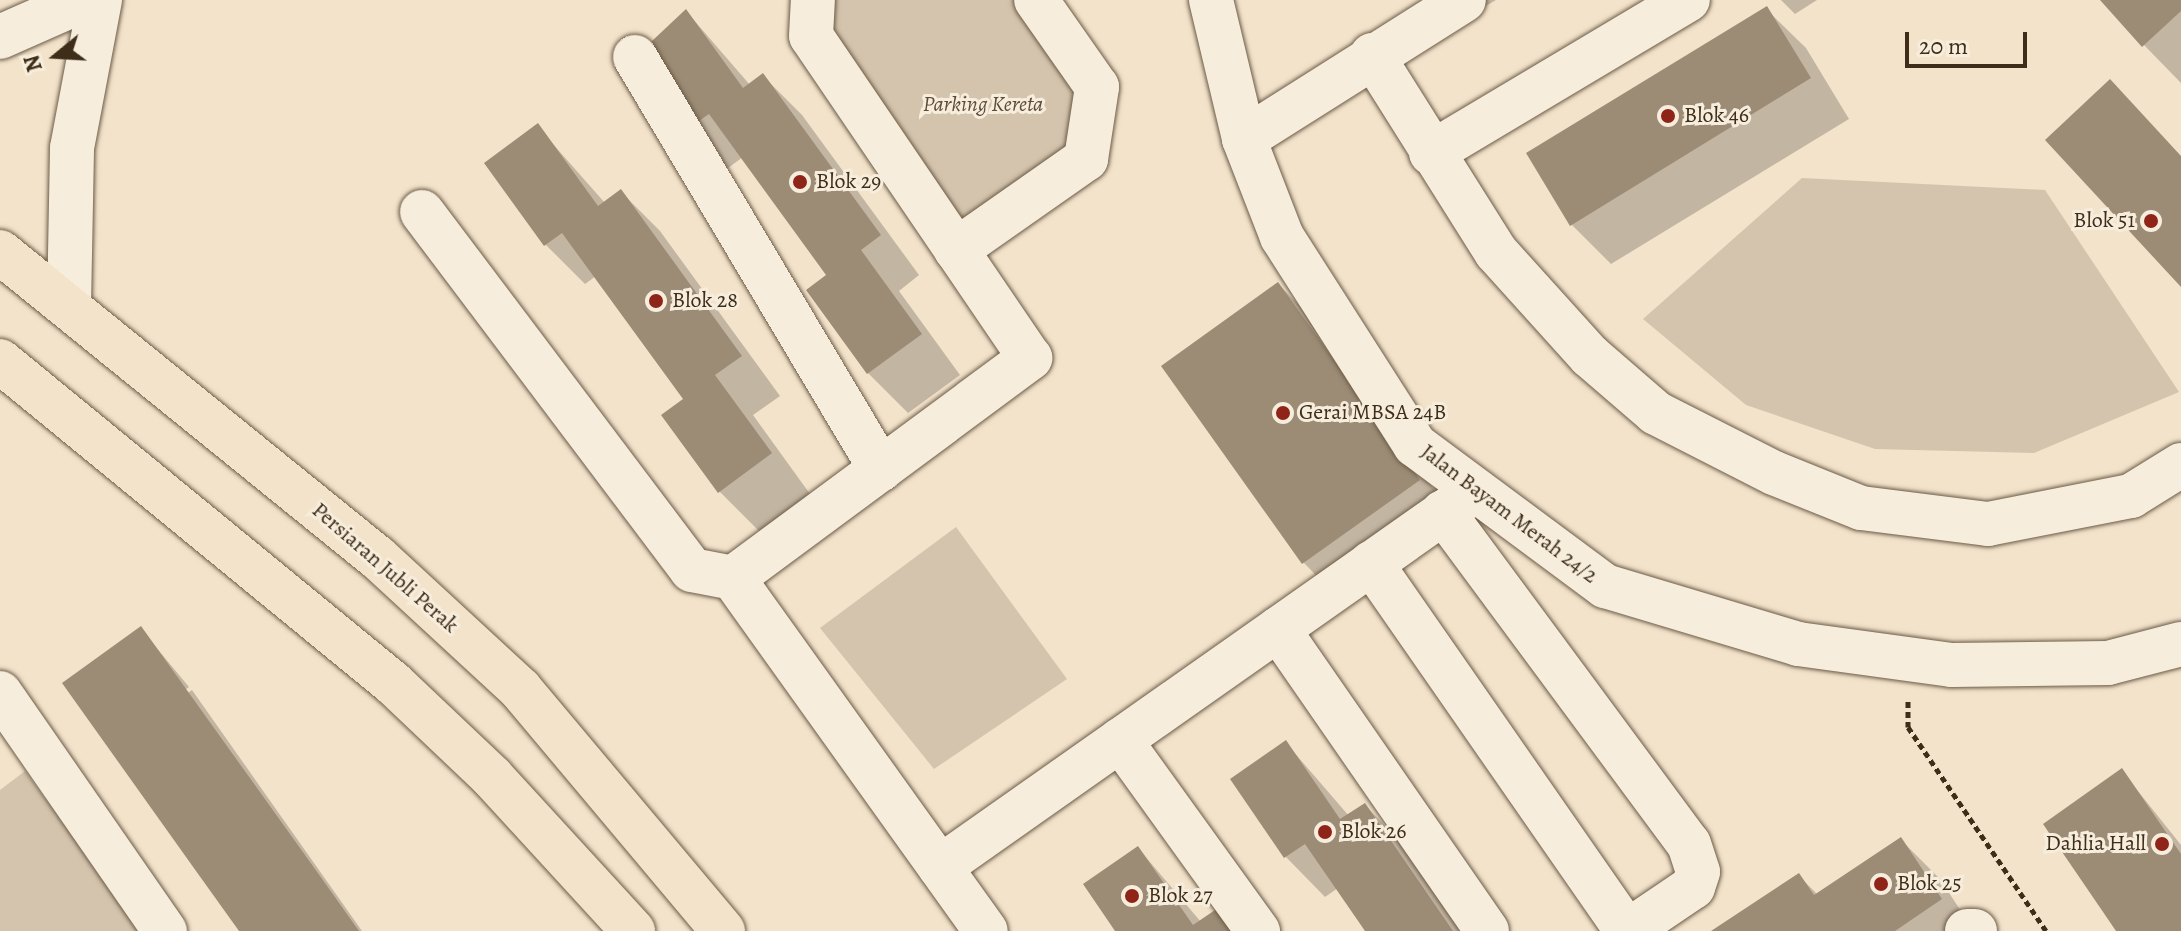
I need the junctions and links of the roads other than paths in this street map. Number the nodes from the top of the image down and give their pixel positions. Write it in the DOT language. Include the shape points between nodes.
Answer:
graph roads {
  1 [pos="84,0"];
  2 [pos="100,0"];
  3 [pos="813,0"];
  4 [pos="1036,0"];
  5 [pos="1211,0"];
  6 [pos="1464,0"];
  7 [pos="1688,0"];
  8 [pos="0,37"];
  9 [pos="1372,55"];
  10 [pos="635,57"];
  11 [pos="1244,139"];
  12 [pos="1431,153"];
  13 [pos="422,212"];
  14 [pos="956,250"];
  15 [pos="0,252"];
  16 [pos="69,306"];
  17 [pos="0,361"];
  18 [pos="2181,465"];
  19 [pos="881,469"];
  20 [pos="1458,502"];
  21 [pos="1371,563"];
  22 [pos="733,578"];
  23 [pos="1278,629"];
  24 [pos="2181,644"];
  25 [pos="5,711"];
  26 [pos="1120,740"];
  27 [pos="940,867"];
  28 [pos="1629,930"];
  29 [pos="165,931"];
  30 [pos="633,931"];
  31 [pos="723,931"];
  32 [pos="986,931"];
  33 [pos="1258,931"];
  34 [pos="1487,931"];
  35 [pos="1967,931"];
  36 [pos="1975,931"];
  1 -- 8 [label="street"];
  2 -- 16 [label="street" via="72,148"];
  3 -- 14 [label="street" via="811,36"];
  4 -- 14 [label="street" via="1097,87 1086,159"];
  5 -- 11 [label="street, Jalan Bayam Merah 24/2"];
  6 -- 9 [label="street"];
  7 -- 12 [label="street"];
  9 -- 11 [label="street"];
  9 -- 12 [label="street"];
  10 -- 19 [label="street"];
  11 -- 20 [label="street, Jalan Bayam Merah 24/2" via="1282,237 1415,445"];
  12 -- 18 [label="street" via="1496,252 1590,356 1656,413 1789,479 1861,508 1988,524 2131,496"];
  13 -- 22 [label="street" via="692,570"];
  14 -- 19 [label="street" via="1030,358"];
  15 -- 16 [label="main road, Persiaran Jubli Perak"];
  16 -- 31 [label="main road, Persiaran Jubli Perak" via="377,557 520,689"];
  17 -- 30 [label="main road" via="394,684 502,787"];
  19 -- 22 [label="street"];
  20 -- 21 [label="street"];
  20 -- 24 [label="street, Jalan Bayam Merah 24/2" via="1605,586 1798,644 1908,660 2108,663"];
  20 -- 28 [label="street" via="1689,844 1698,872 1693,887"];
  21 -- 23 [label="street"];
  21 -- 28 [label="street"];
  22 -- 27 [label="street"];
  23 -- 26 [label="street"];
  23 -- 34 [label="street"];
  25 -- 29 [label="street"];
  26 -- 27 [label="street"];
  26 -- 33 [label="street"];
  27 -- 32 [label="street"];
  35 -- 36 [label="street"];
}
